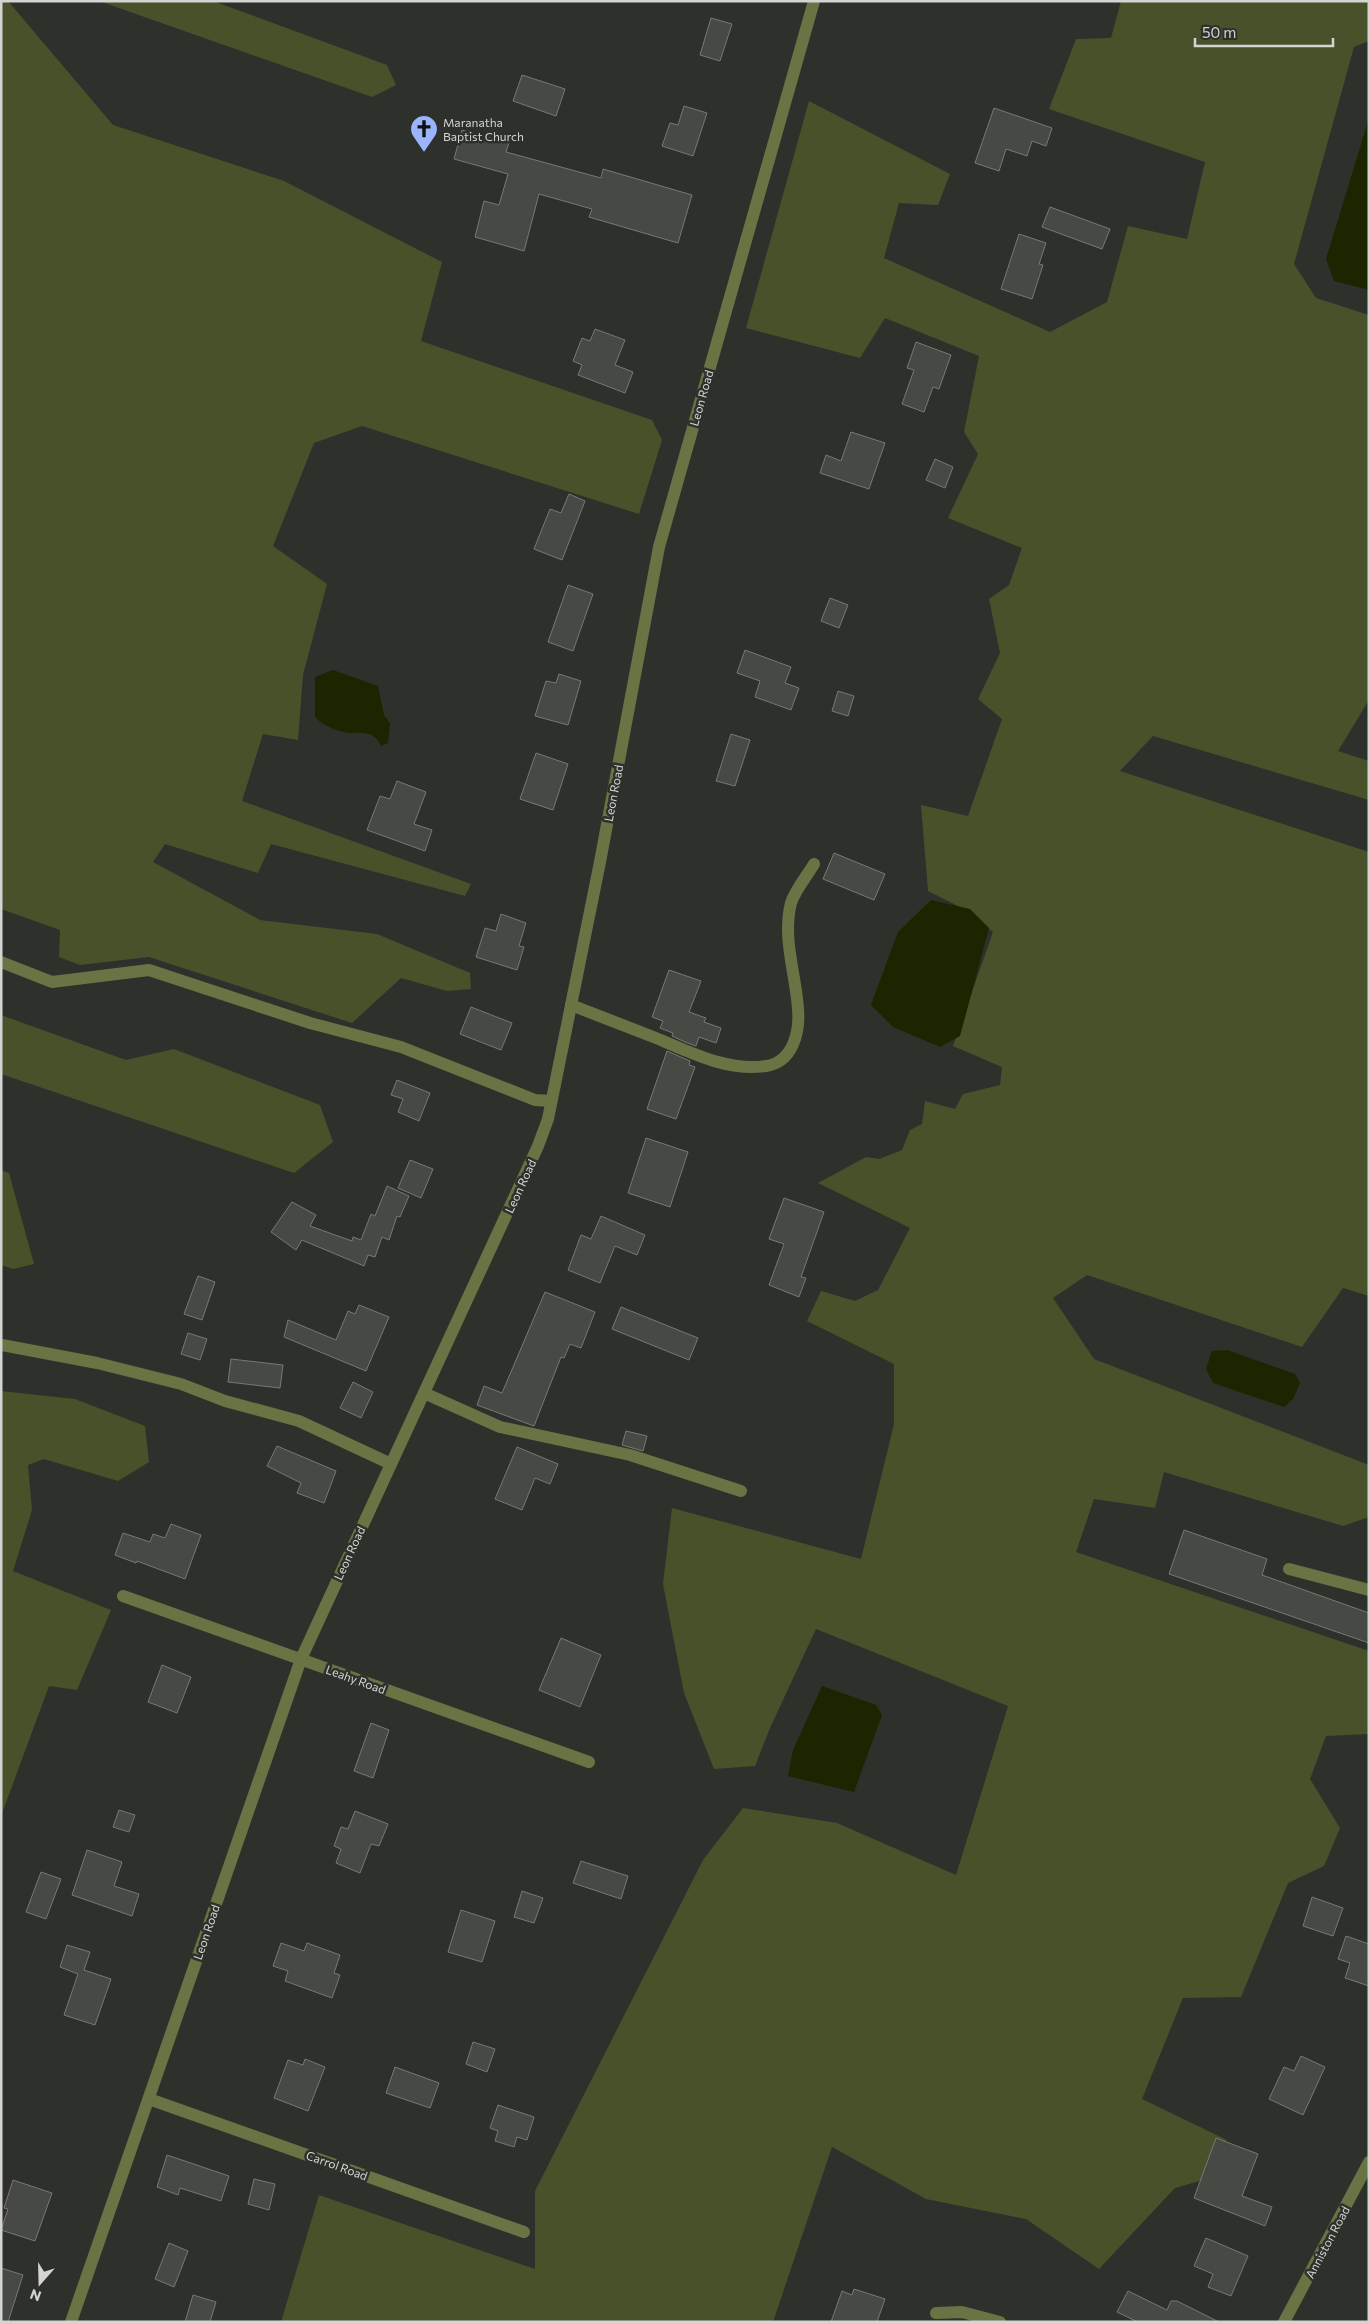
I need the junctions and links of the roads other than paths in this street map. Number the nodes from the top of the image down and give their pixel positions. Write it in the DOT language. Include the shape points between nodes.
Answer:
graph roads {
  1 [pos="814,1"];
  2 [pos="814,864"];
  3 [pos="1,962"];
  4 [pos="571,1005"];
  5 [pos="551,1101"];
  6 [pos="2,1344"];
  7 [pos="424,1393"];
  8 [pos="391,1464"];
  9 [pos="742,1491"];
  10 [pos="1289,1569"];
  11 [pos="1369,1590"];
  12 [pos="123,1596"];
  13 [pos="301,1659"];
  14 [pos="589,1762"];
  15 [pos="149,2099"];
  16 [pos="1369,2162"];
  17 [pos="524,2232"];
  18 [pos="936,2313"];
  19 [pos="72,2322"];
  20 [pos="1000,2322"];
  21 [pos="1284,2322"];
  1 -- 4 [label="street, Leon Road" via="659,547"];
  2 -- 4 [label="street" via="792,902 789,919 798,1032 793,1046 782,1059 766,1066 716,1062"];
  3 -- 5 [label="street" via="52,982 149,970 310,1023 401,1047 535,1100"];
  4 -- 5 [label="street, Leon Road"];
  5 -- 7 [label="street, Leon Road" via="538,1146"];
  6 -- 8 [label="street" via="97,1362 181,1384 225,1402 299,1421"];
  7 -- 8 [label="street, Leon Road"];
  7 -- 9 [label="street" via="500,1427 630,1455"];
  8 -- 13 [label="street, Leon Road"];
  10 -- 11 [label="street"];
  12 -- 13 [label="street, Leahy Road"];
  13 -- 14 [label="street, Leahy Road"];
  13 -- 15 [label="street, Leon Road"];
  15 -- 17 [label="street, Carrol Road"];
  15 -- 19 [label="street, Leon Road"];
  16 -- 21 [label="street, Anniston Road"];
  18 -- 20 [label="street" via="962,2312"];
}
